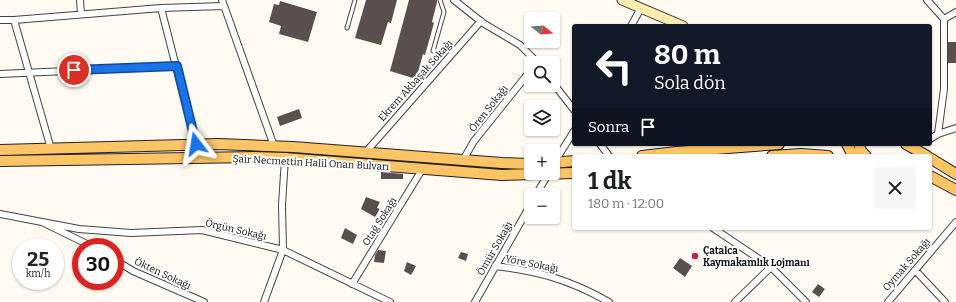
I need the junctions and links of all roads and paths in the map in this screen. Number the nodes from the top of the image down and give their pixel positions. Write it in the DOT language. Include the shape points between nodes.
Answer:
graph roads {
  1 [pos="80,0"];
  2 [pos="355,0"];
  3 [pos="440,0"];
  4 [pos="454,0"];
  5 [pos="622,0"];
  6 [pos="927,0"];
  7 [pos="223,3"];
  8 [pos="161,8"];
  9 [pos="641,8"];
  10 [pos="956,12"];
  11 [pos="81,14"];
  12 [pos="944,19"];
  13 [pos="0,20"];
  14 [pos="14,20"];
  15 [pos="481,21"];
  16 [pos="632,24"];
  17 [pos="678,24"];
  18 [pos="347,28"];
  19 [pos="433,51"];
  20 [pos="530,56"];
  21 [pos="177,66"];
  22 [pos="30,72"];
  23 [pos="0,74"];
  24 [pos="524,79"];
  25 [pos="560,92"];
  26 [pos="572,107"];
  27 [pos="956,128"];
  28 [pos="572,134"];
  29 [pos="938,134"];
  30 [pos="932,138"];
  31 [pos="196,144"];
  32 [pos="274,146"];
  33 [pos="753,146"];
  34 [pos="914,146"];
  35 [pos="51,149"];
  36 [pos="0,150"];
  37 [pos="365,153"];
  38 [pos="560,153"];
  39 [pos="659,154"];
  40 [pos="924,154"];
  41 [pos="285,158"];
  42 [pos="932,159"];
  43 [pos="463,160"];
  44 [pos="0,161"];
  45 [pos="572,162"];
  46 [pos="560,163"];
  47 [pos="524,164"];
  48 [pos="423,168"];
  49 [pos="572,173"];
  50 [pos="560,174"];
  51 [pos="956,174"];
  52 [pos="524,175"];
  53 [pos="932,177"];
  54 [pos="956,190"];
  55 [pos="0,214"];
  56 [pos="524,216"];
  57 [pos="42,222"];
  58 [pos="956,222"];
  59 [pos="715,230"];
  60 [pos="75,238"];
  61 [pos="283,250"];
  62 [pos="124,266"];
  63 [pos="495,266"];
  64 [pos="772,267"];
  65 [pos="915,270"];
  66 [pos="352,284"];
  67 [pos="204,302"];
  68 [pos="264,302"];
  69 [pos="390,302"];
  70 [pos="475,302"];
  71 [pos="609,302"];
  72 [pos="735,302"];
  73 [pos="806,302"];
  74 [pos="888,302"];
  75 [pos="945,302"];
  1 -- 11 [label="street"];
  2 -- 18 [label="lane"];
  3 -- 19 [label="lane" via="444,12"];
  4 -- 15 [label="street"];
  5 -- 9 [label="main road"];
  6 -- 12 [label="street"];
  7 -- 8 [label="street"];
  7 -- 32 [label="street"];
  8 -- 11 [label="street"];
  8 -- 21 [label="street"];
  9 -- 16 [label="street"];
  9 -- 17 [label="main road"];
  10 -- 12 [label="street"];
  11 -- 14 [label="street"];
  12 -- 29 [label="street" via="944,89"];
  13 -- 14 [label="street"];
  14 -- 22 [label="street"];
  15 -- 20 [label="street" via="520,45"];
  15 -- 37 [label="street, Ekrem Akbaşak Sokağı"];
  21 -- 22 [label="street"];
  21 -- 31 [label="street"];
  22 -- 23 [label="street"];
  22 -- 35 [label="street"];
  24 -- 43 [label="street, Ören Sokağı" via="474,141"];
  25 -- 26 [label="street"];
  27 -- 29 [label="street"];
  28 -- 38 [label="street"];
  29 -- 30 [label="street"];
  31 -- 32 [label="main road, Şair Necmettin Halil Onan Bulvarı"];
  31 -- 35 [label="main road, Şair Necmettin Halil Onan Bulvarı"];
  32 -- 37 [label="main road, Şair Necmettin Halil Onan Bulvarı"];
  33 -- 39 [label="main road"];
  34 -- 40 [label="main road"];
  35 -- 36 [label="main road, Şair Necmettin Halil Onan Bulvarı"];
  37 -- 43 [label="main road, Şair Necmettin Halil Onan Bulvarı"];
  41 -- 44 [label="main road, Şair Necmettin Halil Onan Bulvarı"];
  41 -- 48 [label="main road, Şair Necmettin Halil Onan Bulvarı"];
  41 -- 61 [label="street"];
  42 -- 51 [label="main road"];
  43 -- 47 [label="main road, Şair Necmettin Halil Onan Bulvarı"];
  45 -- 46 [label="main road"];
  48 -- 52 [label="main road, Şair Necmettin Halil Onan Bulvarı"];
  48 -- 66 [label="street, Otağ Sokağı"];
  49 -- 50 [label="main road, Şair Necmettin Halil Onan Bulvarı"];
  53 -- 54 [label="main road"];
  55 -- 57 [label="street"];
  56 -- 63 [label="street, Ömür Sokağı"];
  57 -- 60 [label="street"];
  57 -- 61 [label="street, Örgün Sokağı" via="79,229 131,233 202,230"];
  58 -- 65 [label="street, Oymak Sokağı"];
  59 -- 64 [label="street"];
  61 -- 66 [label="street, Örgün Sokağı"];
  61 -- 68 [label="street"];
  62 -- 67 [label="street, Ökten Sokağı"];
  63 -- 70 [label="street, Ömür Sokağı"];
  63 -- 71 [label="street, Yöre Sokağı" via="541,273 564,280"];
  64 -- 72 [label="street"];
  64 -- 73 [label="street"];
  65 -- 74 [label="street, Oymak Sokağı"];
  65 -- 75 [label="street"];
  66 -- 69 [label="street, Örgün Sokağı"];
}
